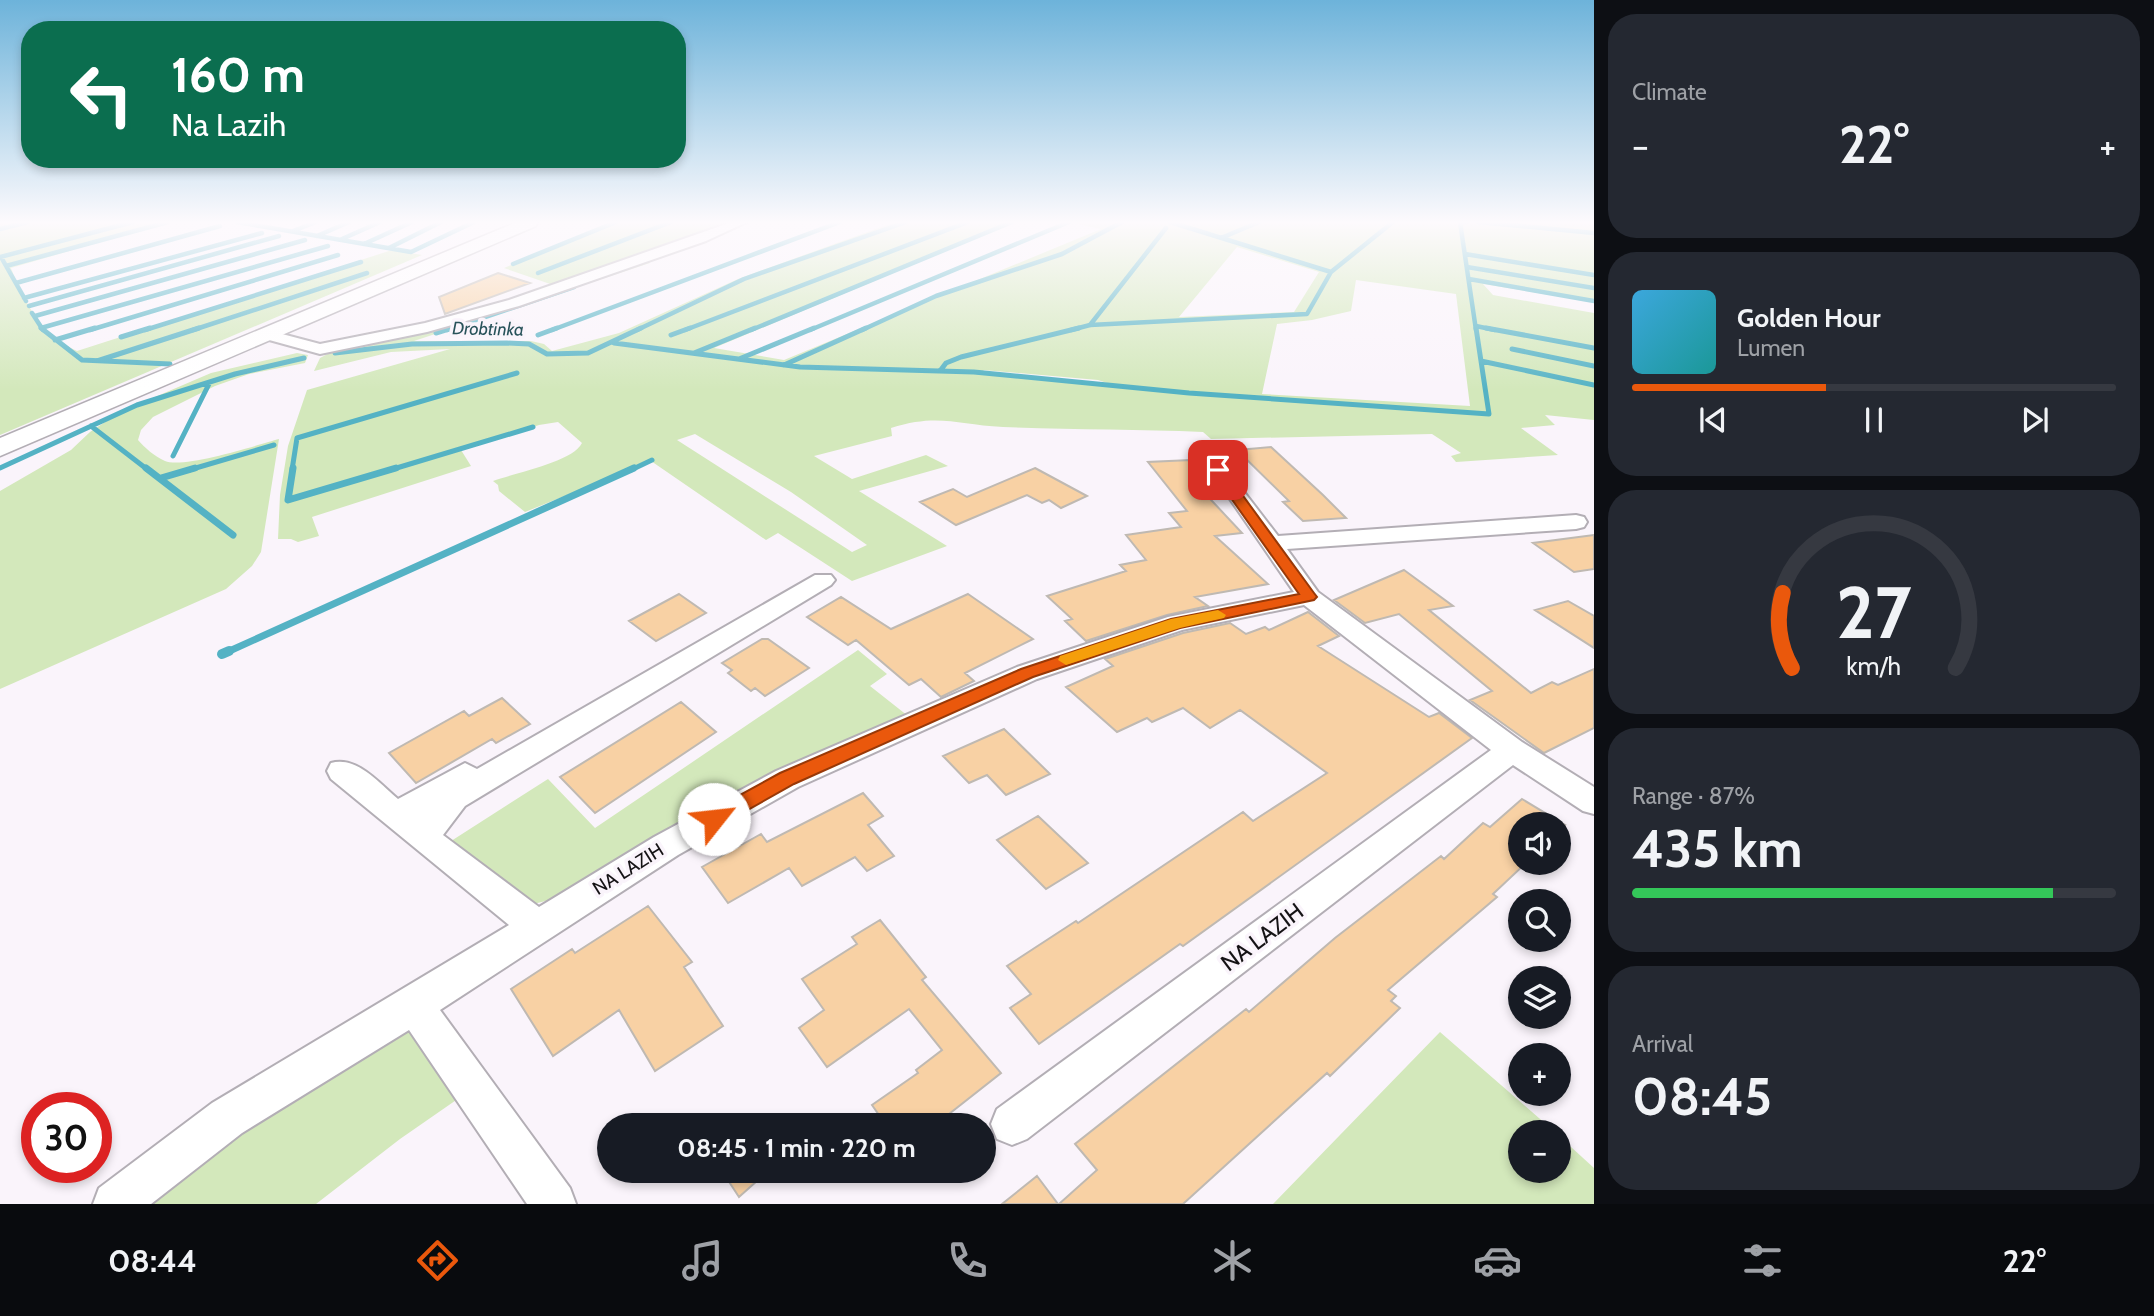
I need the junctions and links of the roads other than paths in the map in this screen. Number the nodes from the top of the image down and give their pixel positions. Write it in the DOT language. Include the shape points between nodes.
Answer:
graph roads {
  1 [pos="399,278"];
  2 [pos="586,278"];
  3 [pos="267,335"];
  4 [pos="0,448"];
  5 [pos="1201,449"];
  6 [pos="1576,522"];
  7 [pos="1272,543"];
  8 [pos="823,580"];
  9 [pos="1309,597"];
  10 [pos="719,622"];
  11 [pos="1512,750"];
  12 [pos="342,771"];
  13 [pos="1594,802"];
  14 [pos="396,816"];
  15 [pos="423,837"];
  16 [pos="537,926"];
  17 [pos="414,1004"];
  18 [pos="1012,1124"];
  19 [pos="116,1204"];
  20 [pos="554,1204"];
  1 -- 3 [label="main road"];
  2 -- 3 [label="street" via="427,327 320,349"];
  3 -- 4 [label="main road"];
  5 -- 7 [label="street"];
  6 -- 7 [label="street"];
  7 -- 9 [label="street"];
  8 -- 15 [label="street" via="454,797"];
  9 -- 11 [label="street"];
  9 -- 16 [label="street, NA LAZIH" via="1177,623 1027,673 787,779 666,846"];
  10 -- 14 [label="street"];
  11 -- 13 [label="street"];
  11 -- 18 [label="street, NA LAZIH"];
  12 -- 14 [label="street"];
  14 -- 15 [label="street"];
  15 -- 16 [label="street"];
  16 -- 17 [label="street, NA LAZIH"];
  17 -- 19 [label="street, NA LAZIH" via="227,1118"];
  17 -- 20 [label="street"];
}
